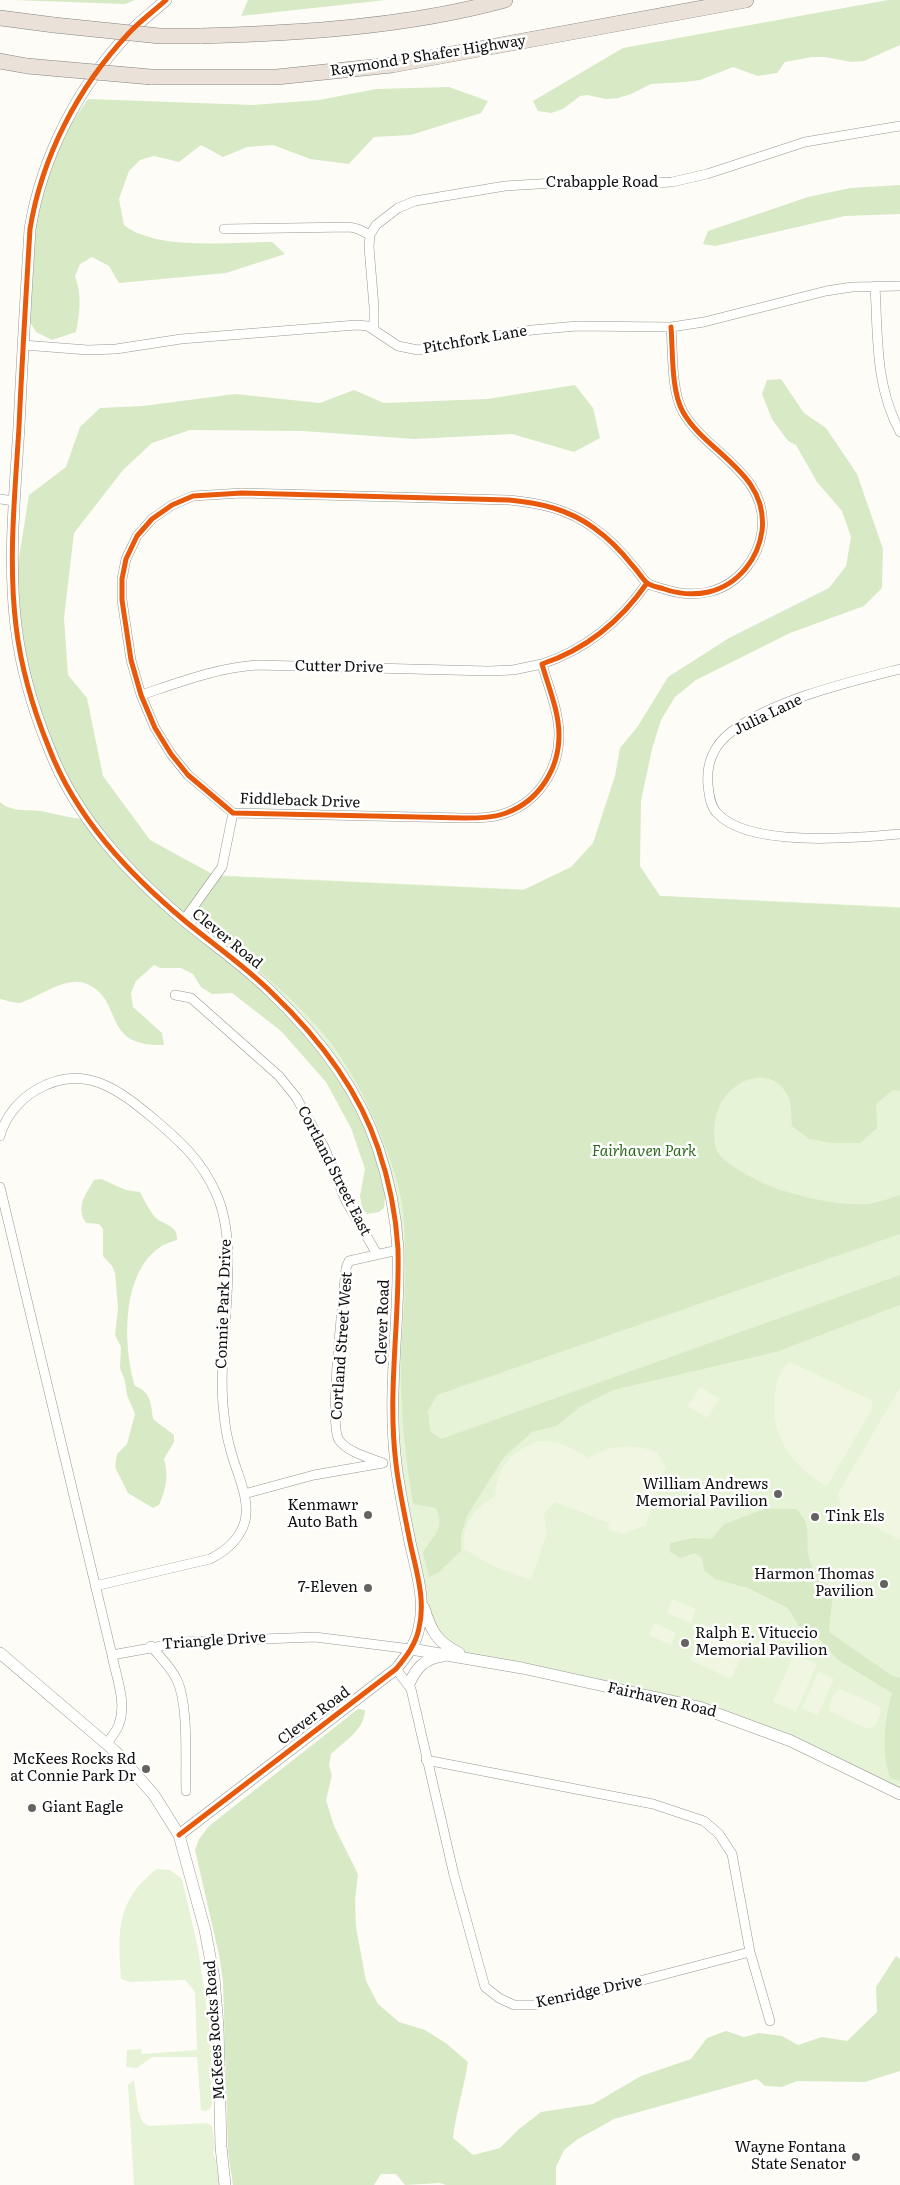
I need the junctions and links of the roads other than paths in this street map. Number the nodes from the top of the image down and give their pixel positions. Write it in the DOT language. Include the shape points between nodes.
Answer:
graph roads {
  1 [pos="166,0"];
  2 [pos="505,0"];
  3 [pos="746,0"];
  4 [pos="0,18"];
  5 [pos="0,61"];
  6 [pos="900,126"];
  7 [pos="224,229"];
  8 [pos="370,235"];
  9 [pos="875,286"];
  10 [pos="900,286"];
  11 [pos="671,327"];
  12 [pos="374,330"];
  13 [pos="23,344"];
  14 [pos="900,432"];
  15 [pos="0,499"];
  16 [pos="14,501"];
  17 [pos="647,583"];
  18 [pos="542,664"];
  19 [pos="900,669"];
  20 [pos="141,695"];
  21 [pos="233,813"];
  22 [pos="900,834"];
  23 [pos="184,920"];
  24 [pos="175,995"];
  25 [pos="0,1136"];
  26 [pos="0,1187"];
  27 [pos="398,1250"];
  28 [pos="378,1254"];
  29 [pos="396,1462"];
  30 [pos="383,1463"];
  31 [pos="244,1494"];
  32 [pos="95,1586"];
  33 [pos="420,1596"];
  34 [pos="151,1646"];
  35 [pos="411,1649"];
  36 [pos="0,1653"];
  37 [pos="112,1654"];
  38 [pos="453,1655"];
  39 [pos="469,1658"];
  40 [pos="396,1669"];
  41 [pos="409,1684"];
  42 [pos="107,1744"];
  43 [pos="426,1760"];
  44 [pos="186,1791"];
  45 [pos="900,1794"];
  46 [pos="179,1835"];
  47 [pos="750,1952"];
  48 [pos="770,2021"];
  49 [pos="224,2185"];
  1 -- 13 [label="street, Clever Road" via="129,32 89,82 54,144 36,197 30,229"];
  2 -- 4 [label="highway, bridge" via="415,19 261,34 152,36"];
  3 -- 5 [label="highway, Raymond P Shafer Highway, bridge" via="392,65 277,77 150,78"];
  6 -- 8 [label="street, Crabapple Road" via="805,142 672,182 505,186 415,201 385,217"];
  7 -- 8 [label="street" via="350,227"];
  8 -- 12 [label="street"];
  9 -- 10 [label="street, Pitchfork Lane"];
  9 -- 11 [label="street, Pitchfork Lane" via="826,291 704,322"];
  9 -- 14 [label="street" via="883,390"];
  11 -- 12 [label="street, Pitchfork Lane" via="577,326 532,330 418,350 398,346"];
  11 -- 17 [label="street" via="676,391 683,412 751,485 758,497 762,525 756,552 749,564 740,576 718,590 705,594 681,593"];
  12 -- 13 [label="street, Pitchfork Lane" via="356,325 181,339 116,350"];
  13 -- 16 [label="street, Clever Road"];
  15 -- 16 [label="street"];
  16 -- 23 [label="street, Clever Road" via="16,625 33,705 50,752 79,807 102,839"];
  17 -- 18 [label="street" via="618,619 592,640"];
  17 -- 20 [label="street, Fiddleback Drive" via="595,528 559,509 534,502 217,493 193,496 152,519 126,559 122,600"];
  18 -- 20 [label="street, Cutter Drive" via="488,671 233,666"];
  18 -- 21 [label="street, Fiddleback Drive" via="556,715 558,753 542,786 527,802 506,813 485,818"];
  19 -- 22 [label="street, Julia Lane" via="836,685 774,708 745,723 718,743 710,758 707,777 715,812 743,829 764,834 830,838"];
  20 -- 21 [label="street, Fiddleback Drive" via="171,754 188,775"];
  21 -- 23 [label="street, Fiddleback Drive" via="222,867"];
  23 -- 27 [label="street, Clever Road" via="270,990 329,1056 362,1110 378,1147 388,1184"];
  24 -- 28 [label="street, Cortland Street East" via="191,998 279,1076 296,1097 324,1147 346,1201"];
  25 -- 31 [label="street, Connie Park Drive" via="13,1110 28,1094 45,1084 83,1079 100,1082 125,1095 179,1140 206,1171 218,1196 225,1222 224,1414"];
  26 -- 32 [label="street"];
  27 -- 28 [label="street, Cortland Street West"];
  27 -- 29 [label="street, Clever Road" via="393,1390"];
  28 -- 30 [label="street, Cortland Street West" via="355,1258 346,1268 335,1423 339,1440 344,1445"];
  29 -- 30 [label="street"];
  29 -- 33 [label="street, Clever Road"];
  30 -- 31 [label="street" via="314,1475"];
  31 -- 32 [label="street, Connie Park Drive" via="245,1521 240,1534 222,1553 193,1564"];
  32 -- 37 [label="street"];
  33 -- 35 [label="street, Clever Road" via="420,1625"];
  33 -- 39 [label="street" via="435,1636 446,1647"];
  34 -- 35 [label="street, Triangle Drive" via="315,1637"];
  34 -- 37 [label="street, Triangle Drive"];
  34 -- 44 [label="street" via="170,1669 181,1693"];
  35 -- 38 [label="street, Fairhaven Road"];
  35 -- 40 [label="street, Clever Road"];
  36 -- 42 [label="street, McKees Rocks Road"];
  37 -- 42 [label="street" via="122,1716"];
  38 -- 39 [label="street, Fairhaven Road"];
  38 -- 41 [label="street" via="434,1657 424,1662 414,1672"];
  39 -- 45 [label="street, Fairhaven Road" via="700,1707 791,1741"];
  40 -- 41 [label="street, Kenridge Drive"];
  40 -- 46 [label="street, Clever Road"];
  41 -- 43 [label="street, Kenridge Drive"];
  42 -- 46 [label="street, McKees Rocks Road" via="154,1795"];
  43 -- 47 [label="street" via="653,1804 704,1821 719,1834 732,1854"];
  43 -- 47 [label="street, Kenridge Drive" via="485,1987 499,1998 514,2005 534,2005"];
  46 -- 49 [label="street, McKees Rocks Road" via="205,1930 214,1978"];
  47 -- 48 [label="street"];
}
